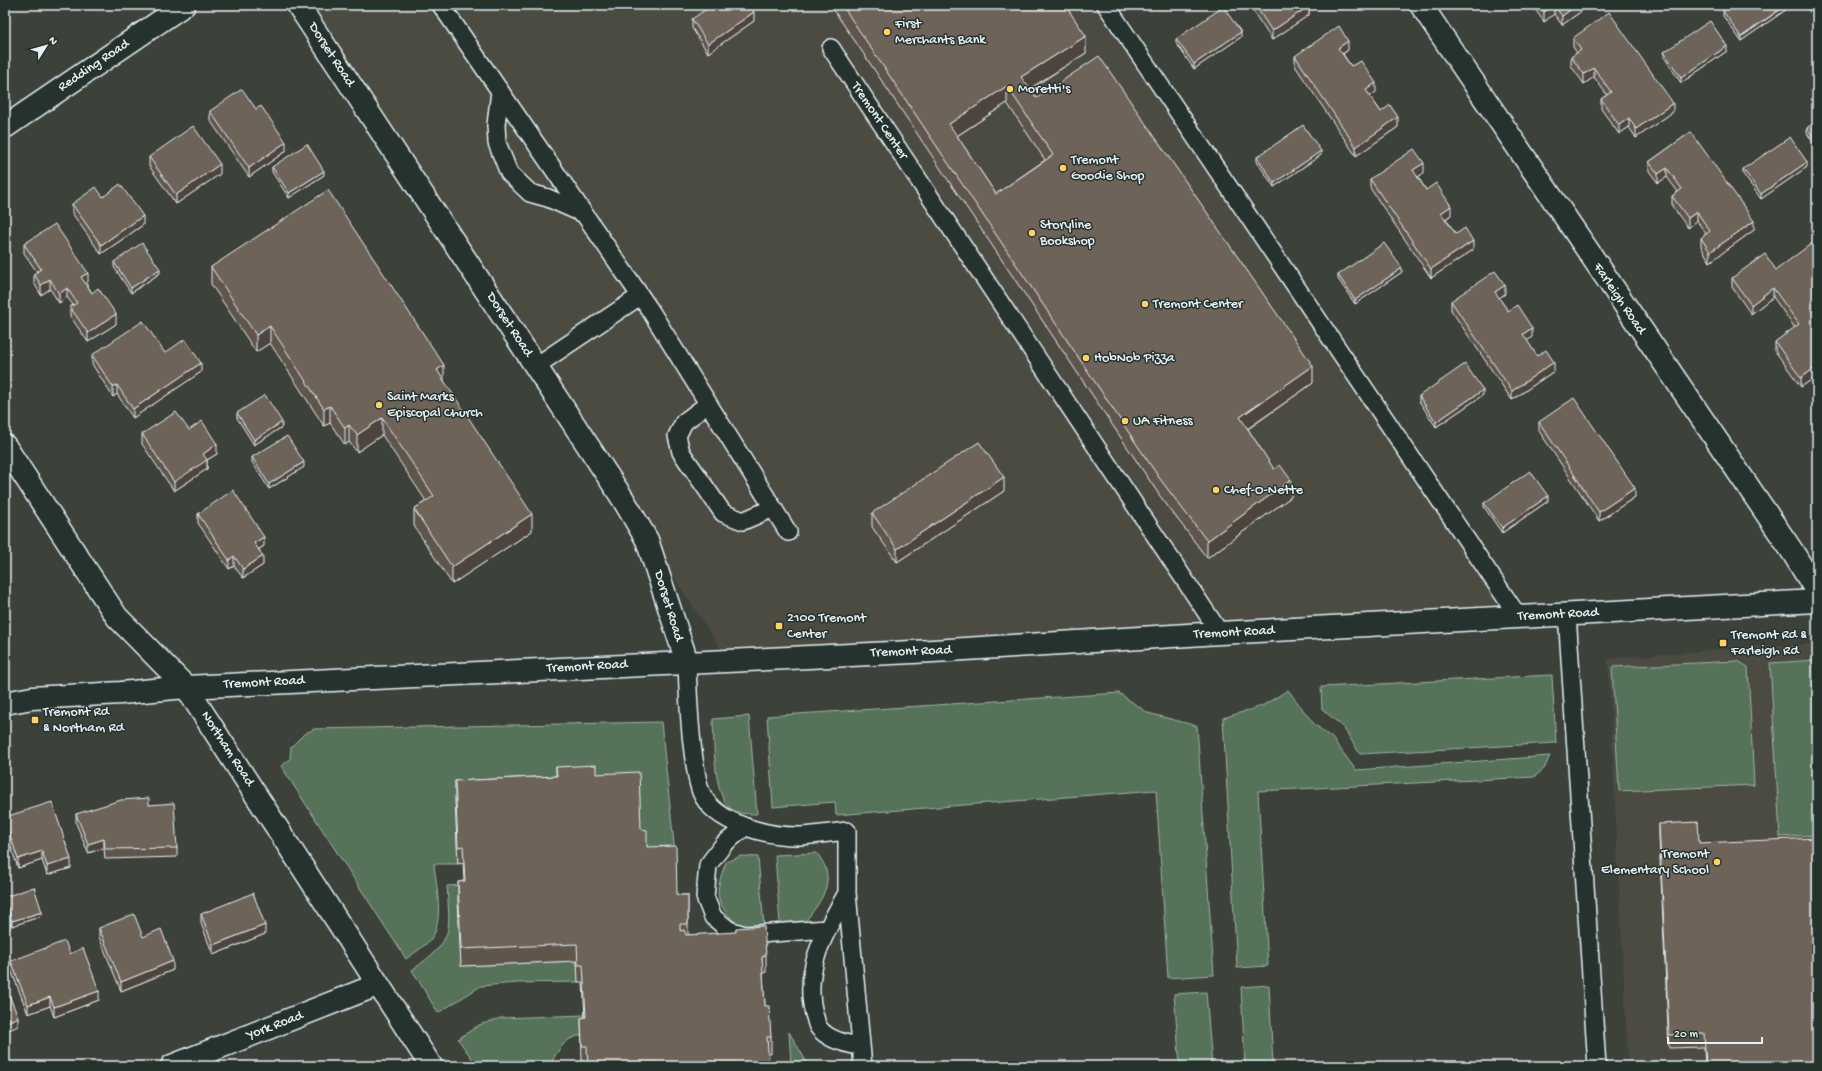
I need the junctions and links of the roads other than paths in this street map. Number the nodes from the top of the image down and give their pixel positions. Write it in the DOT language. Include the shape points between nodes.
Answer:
graph roads {
  1 [pos="184,5"];
  2 [pos="298,5"];
  3 [pos="441,5"];
  4 [pos="1106,5"];
  5 [pos="1421,5"];
  6 [pos="830,48"];
  7 [pos="500,92"];
  8 [pos="5,127"];
  9 [pos="584,214"];
  10 [pos="640,296"];
  11 [pos="536,366"];
  12 [pos="708,404"];
  13 [pos="5,446"];
  14 [pos="773,508"];
  15 [pos="788,532"];
  16 [pos="1817,592"];
  17 [pos="1817,601"];
  18 [pos="1566,614"];
  19 [pos="1518,616"];
  20 [pos="1220,633"];
  21 [pos="686,662"];
  22 [pos="186,687"];
  23 [pos="5,703"];
  24 [pos="746,827"];
  25 [pos="847,893"];
  26 [pos="826,929"];
  27 [pos="378,985"];
  28 [pos="860,1046"];
  29 [pos="172,1066"];
  30 [pos="431,1066"];
  31 [pos="863,1066"];
  32 [pos="1596,1066"];
  1 -- 8 [label="street, Redding Road"];
  2 -- 11 [label="street, Dorset Road"];
  3 -- 7 [label="lane"];
  4 -- 19 [label="lane"];
  5 -- 16 [label="street, Farleigh Road" via="1792,551"];
  6 -- 20 [label="lane, Tremont Center"];
  7 -- 9 [label="lane"];
  7 -- 9 [label="lane" via="496,125 497,143 509,173 530,193"];
  9 -- 10 [label="lane"];
  10 -- 11 [label="lane"];
  10 -- 12 [label="lane"];
  11 -- 21 [label="street, Dorset Road" via="624,499 647,540"];
  12 -- 14 [label="lane"];
  12 -- 14 [label="lane" via="684,422 677,436 681,452 723,513 744,521"];
  13 -- 22 [label="street, Northam Road" via="117,618"];
  14 -- 15 [label="lane"];
  17 -- 18 [label="street, Tremont Road"];
  18 -- 19 [label="street, Tremont Road"];
  18 -- 32 [label="lane"];
  19 -- 20 [label="street, Tremont Road"];
  20 -- 21 [label="street, Tremont Road" via="933,651"];
  21 -- 22 [label="street, Tremont Road"];
  21 -- 24 [label="lane" via="690,730 701,792 716,813"];
  22 -- 23 [label="street, Tremont Road" via="121,694 32,698"];
  22 -- 27 [label="street, Northam Road"];
  24 -- 25 [label="lane" via="779,835 800,836 846,831"];
  24 -- 26 [label="lane" via="724,844 708,865 705,897 713,917 729,930 745,935"];
  25 -- 26 [label="lane"];
  25 -- 28 [label="lane"];
  26 -- 28 [label="lane" via="811,972 811,1000 818,1028 838,1042"];
  27 -- 29 [label="street, York Road"];
  27 -- 30 [label="street, Northam Road"];
  28 -- 31 [label="lane"];
}
